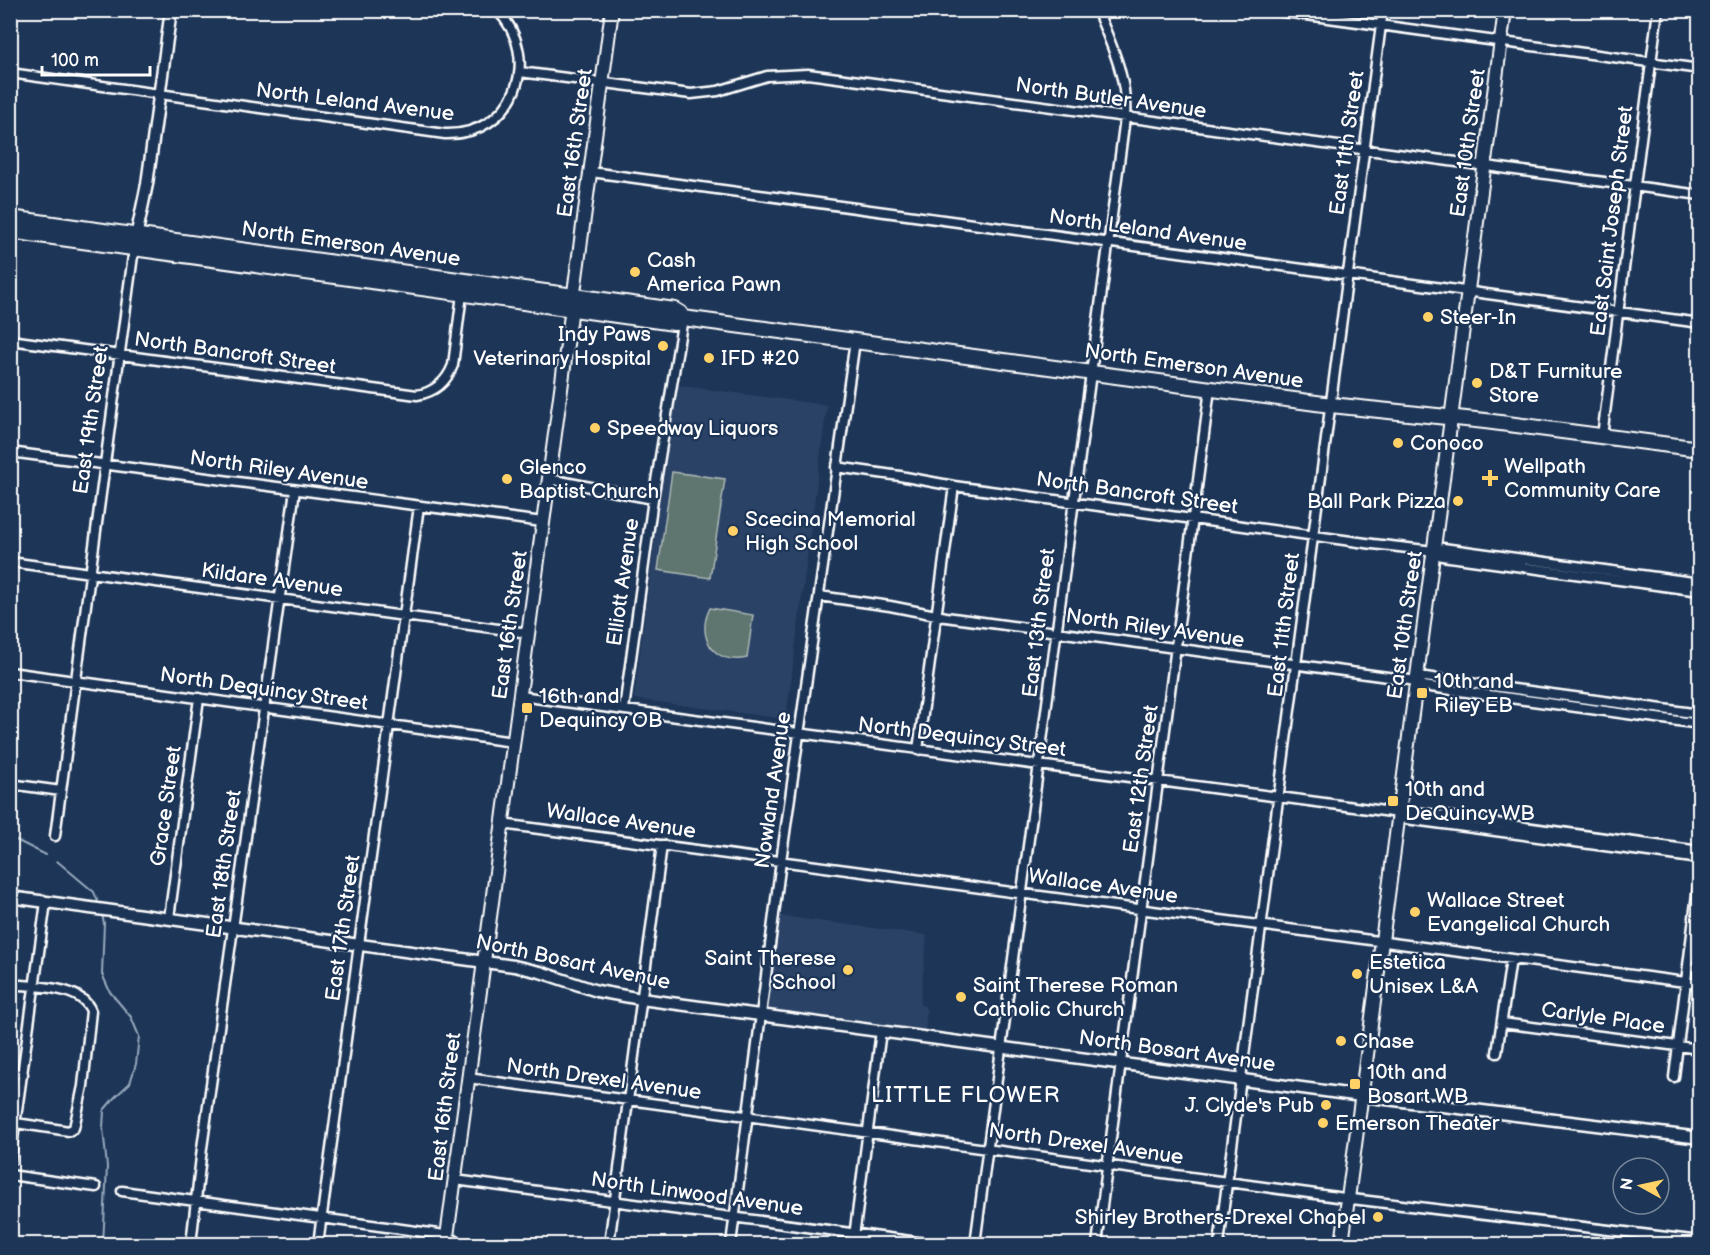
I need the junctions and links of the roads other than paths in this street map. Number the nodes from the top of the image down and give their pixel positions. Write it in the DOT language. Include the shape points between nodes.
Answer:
graph roads {
  1 [pos="171,10"];
  2 [pos="497,10"];
  3 [pos="612,10"];
  4 [pos="1097,10"];
  5 [pos="1270,10"];
  6 [pos="1383,10"];
  7 [pos="1505,10"];
  8 [pos="1658,10"];
  9 [pos="1381,26"];
  10 [pos="1501,42"];
  11 [pos="1651,62"];
  12 [pos="1700,69"];
  13 [pos="520,72"];
  14 [pos="10,73"];
  15 [pos="603,83"];
  16 [pos="159,94"];
  17 [pos="1125,118"];
  18 [pos="1365,150"];
  19 [pos="1485,166"];
  20 [pos="591,172"];
  21 [pos="1635,187"];
  22 [pos="1700,195"];
  23 [pos="10,218"];
  24 [pos="10,231"];
  25 [pos="135,242"];
  26 [pos="1108,242"];
  27 [pos="1348,275"];
  28 [pos="1468,291"];
  29 [pos="462,294"];
  30 [pos="573,303"];
  31 [pos="1619,312"];
  32 [pos="683,318"];
  33 [pos="1700,323"];
  34 [pos="10,340"];
  35 [pos="855,341"];
  36 [pos="120,355"];
  37 [pos="1090,373"];
  38 [pos="1210,389"];
  39 [pos="1331,405"];
  40 [pos="1452,418"];
  41 [pos="1602,436"];
  42 [pos="1700,449"];
  43 [pos="10,452"];
  44 [pos="105,464"];
  45 [pos="836,467"];
  46 [pos="549,479"];
  47 [pos="954,486"];
  48 [pos="295,490"];
  49 [pos="653,499"];
  50 [pos="1073,503"];
  51 [pos="418,506"];
  52 [pos="1194,519"];
  53 [pos="543,522"];
  54 [pos="1314,536"];
  55 [pos="1434,551"];
  56 [pos="10,562"];
  57 [pos="1584,571"];
  58 [pos="90,573"];
  59 [pos="1700,583"];
  60 [pos="1700,591"];
  61 [pos="819,596"];
  62 [pos="280,600"];
  63 [pos="936,615"];
  64 [pos="404,616"];
  65 [pos="1056,632"];
  66 [pos="528,633"];
  67 [pos="1176,648"];
  68 [pos="1297,665"];
  69 [pos="10,672"];
  70 [pos="75,681"];
  71 [pos="1417,681"];
  72 [pos="520,696"];
  73 [pos="199,698"];
  74 [pos="1567,701"];
  75 [pos="264,707"];
  76 [pos="624,709"];
  77 [pos="1700,714"];
  78 [pos="1700,724"];
  79 [pos="389,725"];
  80 [pos="800,734"];
  81 [pos="513,742"];
  82 [pos="918,750"];
  83 [pos="1039,764"];
  84 [pos="1159,780"];
  85 [pos="10,784"];
  86 [pos="61,791"];
  87 [pos="1279,796"];
  88 [pos="1399,813"];
  89 [pos="502,824"];
  90 [pos="1550,835"];
  91 [pos="55,836"];
  92 [pos="662,845"];
  93 [pos="1700,851"];
  94 [pos="1700,859"];
  95 [pos="781,861"];
  96 [pos="1700,870"];
  97 [pos="1022,893"];
  98 [pos="10,897"];
  99 [pos="46,902"];
  100 [pos="1142,910"];
  101 [pos="169,918"];
  102 [pos="1262,926"];
  103 [pos="233,927"];
  104 [pos="1382,942"];
  105 [pos="358,944"];
  106 [pos="1510,959"];
  107 [pos="483,962"];
  108 [pos="1686,982"];
  109 [pos="10,984"];
  110 [pos="1700,984"];
  111 [pos="34,987"];
  112 [pos="641,999"];
  113 [pos="761,1015"];
  114 [pos="1502,1023"];
  115 [pos="881,1031"];
  116 [pos="1678,1046"];
  117 [pos="1001,1047"];
  118 [pos="1700,1049"];
  119 [pos="1497,1053"];
  120 [pos="1121,1064"];
  121 [pos="10,1072"];
  122 [pos="23,1074"];
  123 [pos="1674,1077"];
  124 [pos="468,1078"];
  125 [pos="1241,1080"];
  126 [pos="1361,1096"];
  127 [pos="628,1100"];
  128 [pos="748,1116"];
  129 [pos="16,1123"];
  130 [pos="868,1132"];
  131 [pos="1700,1138"];
  132 [pos="988,1149"];
  133 [pos="10,1161"];
  134 [pos="1108,1165"];
  135 [pos="10,1175"];
  136 [pos="455,1180"];
  137 [pos="1228,1181"];
  138 [pos="96,1187"];
  139 [pos="122,1191"];
  140 [pos="1348,1198"];
  141 [pos="197,1201"];
  142 [pos="614,1201"];
  143 [pos="322,1217"];
  144 [pos="735,1218"];
  145 [pos="855,1234"];
  146 [pos="447,1240"];
  147 [pos="1700,1241"];
  148 [pos="191,1245"];
  149 [pos="318,1245"];
  150 [pos="461,1245"];
  151 [pos="609,1245"];
  152 [pos="731,1245"];
  153 [pos="853,1245"];
  154 [pos="933,1245"];
  155 [pos="975,1245"];
  156 [pos="1097,1245"];
  157 [pos="1219,1245"];
  158 [pos="1342,1245"];
  1 -- 16 [label="street, East 19th Street"];
  2 -- 13 [label="street" via="517,42"];
  3 -- 15 [label="main road, East 16th Street"];
  4 -- 17 [label="street, East 13th Street" via="1121,71"];
  5 -- 9 [label="street"];
  6 -- 9 [label="street, East 11th Street"];
  7 -- 10 [label="main road, East 10th Street"];
  8 -- 11 [label="street, East Saint Joseph Street"];
  9 -- 10 [label="street"];
  9 -- 18 [label="street, East 11th Street"];
  10 -- 11 [label="street"];
  10 -- 19 [label="main road, East 10th Street"];
  11 -- 12 [label="street"];
  11 -- 21 [label="street, East Saint Joseph Street"];
  13 -- 15 [label="street, North Butler Avenue"];
  13 -- 16 [label="street, North Leland Avenue" via="514,93 500,114 481,127 455,134"];
  14 -- 16 [label="street, North Leland Avenue"];
  15 -- 17 [label="street, North Butler Avenue" via="697,94 767,76 802,74"];
  15 -- 20 [label="main road, East 16th Street"];
  16 -- 25 [label="street, East 19th Street"];
  17 -- 18 [label="street, North Butler Avenue"];
  17 -- 26 [label="street, East 13th Street"];
  18 -- 19 [label="street, North Butler Avenue"];
  18 -- 27 [label="street, East 11th Street"];
  19 -- 21 [label="street, North Butler Avenue"];
  19 -- 28 [label="main road, East 10th Street"];
  20 -- 26 [label="street, North Leland Avenue"];
  20 -- 30 [label="main road, East 16th Street"];
  21 -- 22 [label="street, North Butler Avenue"];
  21 -- 31 [label="street, East Saint Joseph Street"];
  23 -- 25 [label="main road, North Emerson Avenue"];
  24 -- 25 [label="main road, North Emerson Avenue"];
  25 -- 29 [label="main road, North Emerson Avenue"];
  25 -- 30 [label="main road, North Emerson Avenue"];
  25 -- 36 [label="street, East 19th Street"];
  26 -- 27 [label="street, North Leland Avenue"];
  26 -- 37 [label="street, East 13th Street"];
  27 -- 28 [label="street, North Leland Avenue"];
  27 -- 39 [label="street, East 11th Street"];
  28 -- 31 [label="street, North Leland Avenue"];
  28 -- 40 [label="main road, East 10th Street"];
  29 -- 30 [label="main road, North Emerson Avenue"];
  29 -- 36 [label="street, North Bancroft Street" via="453,365 433,390 420,395"];
  30 -- 32 [label="main road, North Emerson Avenue" via="675,310"];
  30 -- 46 [label="main road, East 16th Street"];
  31 -- 33 [label="street, North Leland Avenue"];
  31 -- 41 [label="street, East Saint Joseph Street"];
  32 -- 35 [label="main road, North Emerson Avenue"];
  32 -- 49 [label="street, Elliott Avenue"];
  34 -- 36 [label="street, North Bancroft Street"];
  35 -- 37 [label="main road, North Emerson Avenue"];
  35 -- 45 [label="street, Nowland Avenue"];
  36 -- 44 [label="street, East 19th Street"];
  37 -- 38 [label="main road, North Emerson Avenue"];
  37 -- 50 [label="street, East 13th Street"];
  38 -- 39 [label="main road, North Emerson Avenue"];
  38 -- 52 [label="street, East 12th Street"];
  39 -- 40 [label="main road, North Emerson Avenue"];
  39 -- 54 [label="street, East 11th Street"];
  40 -- 41 [label="main road, North Emerson Avenue"];
  40 -- 55 [label="main road, East 10th Street"];
  41 -- 42 [label="main road, North Emerson Avenue"];
  43 -- 44 [label="street, North Riley Avenue"];
  44 -- 48 [label="street, North Riley Avenue"];
  44 -- 58 [label="street, East 19th Street"];
  45 -- 47 [label="street, North Bancroft Street"];
  45 -- 61 [label="street, Nowland Avenue"];
  46 -- 49 [label="street"];
  46 -- 53 [label="main road, East 16th Street"];
  47 -- 50 [label="street, North Bancroft Street"];
  47 -- 63 [label="street"];
  48 -- 51 [label="street, North Riley Avenue"];
  48 -- 62 [label="street, East 18th Street"];
  49 -- 76 [label="street, Elliott Avenue"];
  50 -- 52 [label="street, North Bancroft Street"];
  50 -- 65 [label="street, East 13th Street"];
  51 -- 53 [label="street, North Riley Avenue"];
  51 -- 64 [label="street, East 17th Street"];
  52 -- 54 [label="street, North Bancroft Street"];
  52 -- 67 [label="street, East 12th Street"];
  53 -- 66 [label="main road, East 16th Street"];
  54 -- 55 [label="street, North Bancroft Street"];
  54 -- 68 [label="street, East 11th Street"];
  55 -- 57 [label="street, North Bancroft Street" via="1442,556"];
  55 -- 71 [label="main road, East 10th Street"];
  56 -- 58 [label="street, Kildare Avenue"];
  57 -- 59 [label="street, North Bancroft Street"];
  57 -- 60 [label="street, North Bancroft Street"];
  58 -- 62 [label="street, Kildare Avenue"];
  58 -- 70 [label="street, East 19th Street"];
  61 -- 63 [label="street, North Riley Avenue"];
  61 -- 80 [label="street, Nowland Avenue"];
  62 -- 64 [label="street, Kildare Avenue"];
  62 -- 75 [label="street, East 18th Street"];
  63 -- 65 [label="street, North Riley Avenue"];
  63 -- 82 [label="street"];
  64 -- 66 [label="street, Kildare Avenue"];
  64 -- 79 [label="street, East 17th Street"];
  65 -- 67 [label="street, North Riley Avenue"];
  65 -- 83 [label="street, East 13th Street"];
  66 -- 72 [label="main road, East 16th Street"];
  67 -- 68 [label="street, North Riley Avenue"];
  67 -- 84 [label="street, East 12th Street"];
  68 -- 71 [label="street, North Riley Avenue"];
  68 -- 87 [label="street, East 11th Street"];
  69 -- 70 [label="street, North Dequincy Street"];
  70 -- 73 [label="street, North Dequincy Street"];
  70 -- 86 [label="street, East 19th Street"];
  71 -- 74 [label="street, North Riley Avenue" via="1423,686"];
  71 -- 88 [label="main road, East 10th Street"];
  72 -- 76 [label="street, North Dequincy Street"];
  72 -- 81 [label="main road, East 16th Street"];
  73 -- 75 [label="street, North Dequincy Street"];
  73 -- 101 [label="street, Grace Street"];
  74 -- 77 [label="street, North Riley Avenue"];
  74 -- 78 [label="street, North Riley Avenue"];
  75 -- 79 [label="street, North Dequincy Street"];
  75 -- 103 [label="street, East 18th Street"];
  76 -- 80 [label="street, North Dequincy Street"];
  79 -- 81 [label="street, North Dequincy Street"];
  79 -- 105 [label="street, East 17th Street"];
  80 -- 82 [label="street, North Dequincy Street"];
  80 -- 95 [label="street, Nowland Avenue"];
  81 -- 89 [label="main road, East 16th Street"];
  82 -- 83 [label="street, North Dequincy Street"];
  83 -- 84 [label="street, North Dequincy Street"];
  83 -- 97 [label="street, East 13th Street"];
  84 -- 87 [label="street, North Dequincy Street"];
  84 -- 100 [label="street, East 12th Street"];
  85 -- 86 [label="street"];
  86 -- 91 [label="street, East 19th Street"];
  87 -- 88 [label="street, North Dequincy Street"];
  87 -- 102 [label="street, East 11th Street"];
  88 -- 90 [label="street, North Dequincy Street" via="1406,819"];
  88 -- 104 [label="main road, East 10th Street"];
  89 -- 92 [label="street, Wallace Avenue"];
  89 -- 107 [label="main road, East 16th Street"];
  90 -- 93 [label="street, North Dequincy Street"];
  90 -- 94 [label="street, North Dequincy Street"];
  92 -- 95 [label="street, Wallace Avenue"];
  92 -- 112 [label="street"];
  95 -- 97 [label="street, Wallace Avenue"];
  95 -- 113 [label="street, Nowland Avenue"];
  96 -- 108 [label="street"];
  97 -- 100 [label="street, Wallace Avenue"];
  97 -- 117 [label="street, East 13th Street"];
  98 -- 99 [label="street, North Bosart Avenue"];
  99 -- 101 [label="street, North Bosart Avenue"];
  99 -- 111 [label="street"];
  100 -- 102 [label="street, Wallace Avenue"];
  100 -- 120 [label="street, East 12th Street"];
  101 -- 103 [label="street, North Bosart Avenue"];
  102 -- 104 [label="street, Wallace Avenue"];
  102 -- 125 [label="street, East 11th Street"];
  103 -- 105 [label="street, North Bosart Avenue"];
  103 -- 141 [label="street, East 18th Street"];
  104 -- 106 [label="street, Wallace Avenue"];
  104 -- 126 [label="main road, East 10th Street"];
  105 -- 107 [label="street, North Bosart Avenue"];
  105 -- 143 [label="street, East 17th Street"];
  106 -- 108 [label="street, Wallace Avenue"];
  106 -- 114 [label="street"];
  107 -- 112 [label="street, North Bosart Avenue" via="533,970 597,991"];
  107 -- 124 [label="main road, East 16th Street"];
  108 -- 110 [label="street, Wallace Avenue"];
  108 -- 116 [label="street"];
  109 -- 111 [label="street"];
  111 -- 122 [label="street"];
  111 -- 129 [label="street" via="80,996 91,1011 83,1086 76,1124 69,1131"];
  112 -- 113 [label="street, North Bosart Avenue"];
  112 -- 127 [label="street"];
  113 -- 115 [label="street, North Bosart Avenue"];
  113 -- 128 [label="street, Nowland Avenue"];
  114 -- 116 [label="street, Carlyle Place"];
  114 -- 119 [label="street"];
  115 -- 117 [label="street, North Bosart Avenue"];
  115 -- 130 [label="street"];
  116 -- 118 [label="street, Carlyle Place"];
  116 -- 123 [label="street"];
  117 -- 120 [label="street, North Bosart Avenue"];
  117 -- 132 [label="street, East 13th Street"];
  120 -- 125 [label="street, North Bosart Avenue"];
  120 -- 134 [label="street, East 12th Street"];
  121 -- 122 [label="street"];
  122 -- 129 [label="street"];
  124 -- 127 [label="street, North Drexel Avenue"];
  124 -- 136 [label="main road, East 16th Street"];
  125 -- 126 [label="street, North Bosart Avenue"];
  125 -- 137 [label="street, East 11th Street"];
  126 -- 131 [label="street, North Bosart Avenue"];
  126 -- 140 [label="main road, East 10th Street"];
  127 -- 128 [label="street, North Drexel Avenue"];
  127 -- 142 [label="street"];
  128 -- 130 [label="street, North Drexel Avenue"];
  128 -- 144 [label="street, Nowland Avenue"];
  129 -- 133 [label="street"];
  130 -- 132 [label="street, North Drexel Avenue"];
  130 -- 145 [label="street"];
  132 -- 134 [label="street, North Drexel Avenue"];
  132 -- 155 [label="street, East 13th Street"];
  134 -- 137 [label="street, North Drexel Avenue"];
  134 -- 156 [label="street, East 12th Street"];
  135 -- 138 [label="street"];
  136 -- 142 [label="street, North Linwood Avenue"];
  136 -- 146 [label="main road, East 16th Street"];
  137 -- 140 [label="street, North Drexel Avenue"];
  137 -- 157 [label="street, East 11th Street"];
  139 -- 141 [label="street"];
  140 -- 147 [label="street, North Drexel Avenue"];
  140 -- 158 [label="main road, East 10th Street"];
  141 -- 143 [label="street"];
  141 -- 148 [label="street, East 18th Street"];
  142 -- 144 [label="street, North Linwood Avenue"];
  142 -- 151 [label="street"];
  143 -- 146 [label="street"];
  143 -- 149 [label="street, East 17th Street"];
  144 -- 145 [label="street, North Linwood Avenue"];
  144 -- 152 [label="street, Nowland Avenue"];
  145 -- 153 [label="street"];
  145 -- 154 [label="street, North Linwood Avenue"];
  146 -- 150 [label="street"];
}
